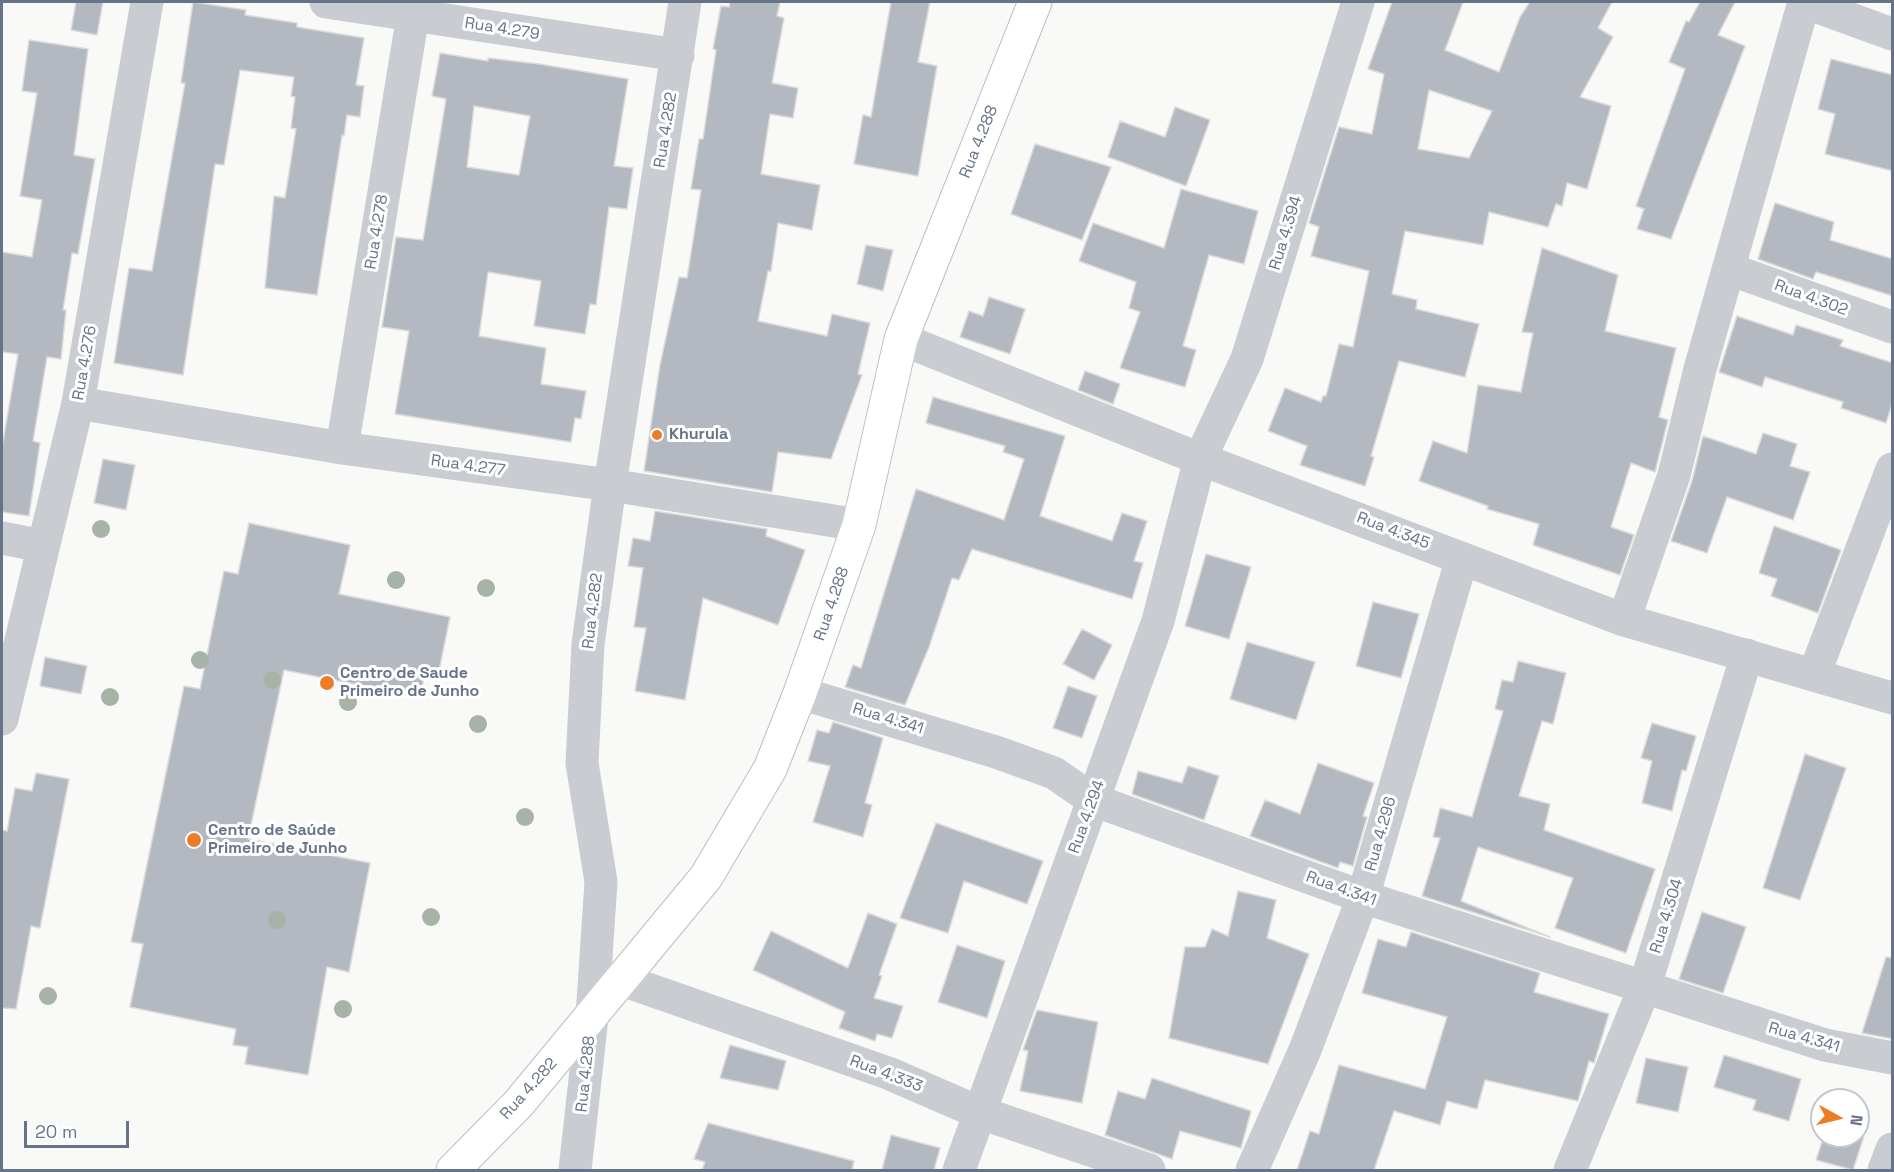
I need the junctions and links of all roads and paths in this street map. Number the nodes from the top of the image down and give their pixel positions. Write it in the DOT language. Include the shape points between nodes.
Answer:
graph roads {
  1 [pos="147,2"];
  2 [pos="326,2"];
  3 [pos="685,2"];
  4 [pos="1035,2"];
  5 [pos="1358,2"];
  6 [pos="1804,2"];
  7 [pos="412,15"];
  8 [pos="1893,34"];
  9 [pos="678,55"];
  10 [pos="1729,268"];
  11 [pos="1893,327"];
  12 [pos="901,339"];
  13 [pos="78,403"];
  14 [pos="342,448"];
  15 [pos="1200,459"];
  16 [pos="1893,469"];
  17 [pos="609,485"];
  18 [pos="859,525"];
  19 [pos="2,538"];
  20 [pos="43,546"];
  21 [pos="1462,558"];
  22 [pos="1624,620"];
  23 [pos="1747,655"];
  24 [pos="1814,675"];
  25 [pos="800,693"];
  26 [pos="1893,698"];
  27 [pos="2,719"];
  28 [pos="1093,800"];
  29 [pos="1363,897"];
  30 [pos="622,980"];
  31 [pos="1644,989"];
  32 [pos="592,1017"];
  33 [pos="1893,1058"];
  34 [pos="978,1112"];
  35 [pos="1893,1149"];
  36 [pos="453,1170"];
  37 [pos="575,1170"];
  38 [pos="959,1170"];
  39 [pos="1149,1170"];
  40 [pos="1252,1170"];
  41 [pos="1570,1170"];
  42 [pos="1884,1170"];
  1 -- 13 [label="street, Rua 4.276"];
  2 -- 7 [label="street, Rua 4.279"];
  3 -- 9 [label="street, Rua 4.282"];
  4 -- 12 [label="street, Rua 4.288"];
  5 -- 15 [label="street, Rua 4.394" via="1247,359"];
  6 -- 8 [label="street"];
  6 -- 10 [label="street"];
  7 -- 9 [label="street, Rua 4.279"];
  7 -- 14 [label="street, Rua 4.278"];
  9 -- 17 [label="street, Rua 4.282"];
  10 -- 11 [label="street, Rua 4.302"];
  10 -- 22 [label="street" via="1674,475"];
  12 -- 15 [label="street, Rua 4.345"];
  12 -- 18 [label="street, Rua 4.288"];
  13 -- 14 [label="street, Rua 4.277"];
  13 -- 20 [label="street, Rua 4.276"];
  14 -- 17 [label="street, Rua 4.277"];
  15 -- 21 [label="street, Rua 4.345"];
  15 -- 28 [label="street, Rua 4.294" via="1158,621"];
  16 -- 24 [label="street"];
  17 -- 18 [label="street, Rua 4.277"];
  17 -- 32 [label="street, Rua 4.282" via="588,644 582,763 601,882"];
  18 -- 25 [label="street, Rua 4.288"];
  19 -- 20 [label="street"];
  20 -- 27 [label="street, Rua 4.276"];
  21 -- 22 [label="street, Rua 4.345"];
  21 -- 29 [label="street, Rua 4.296"];
  22 -- 23 [label="street, Rua 4.345"];
  23 -- 24 [label="street, Rua 4.345"];
  23 -- 31 [label="street, Rua 4.304"];
  24 -- 26 [label="street, Rua 4.345"];
  25 -- 28 [label="street, Rua 4.341" via="1006,755 1054,773"];
  25 -- 30 [label="street, Rua 4.288" via="770,769 706,877"];
  28 -- 29 [label="street, Rua 4.341"];
  28 -- 34 [label="street, Rua 4.294"];
  29 -- 31 [label="street, Rua 4.341"];
  29 -- 40 [label="street, Rua 4.296" via="1305,1050"];
  30 -- 32 [label="street, Rua 4.288"];
  30 -- 34 [label="street, Rua 4.333" via="888,1073"];
  31 -- 33 [label="street, Rua 4.341" via="1824,1046"];
  31 -- 41 [label="street, Rua 4.304"];
  32 -- 36 [label="street, Rua 4.282" via="519,1103"];
  32 -- 37 [label="street, Rua 4.288"];
  34 -- 38 [label="street, Rua 4.294"];
  34 -- 39 [label="street, Rua 4.333"];
  35 -- 42 [label="street"];
}
